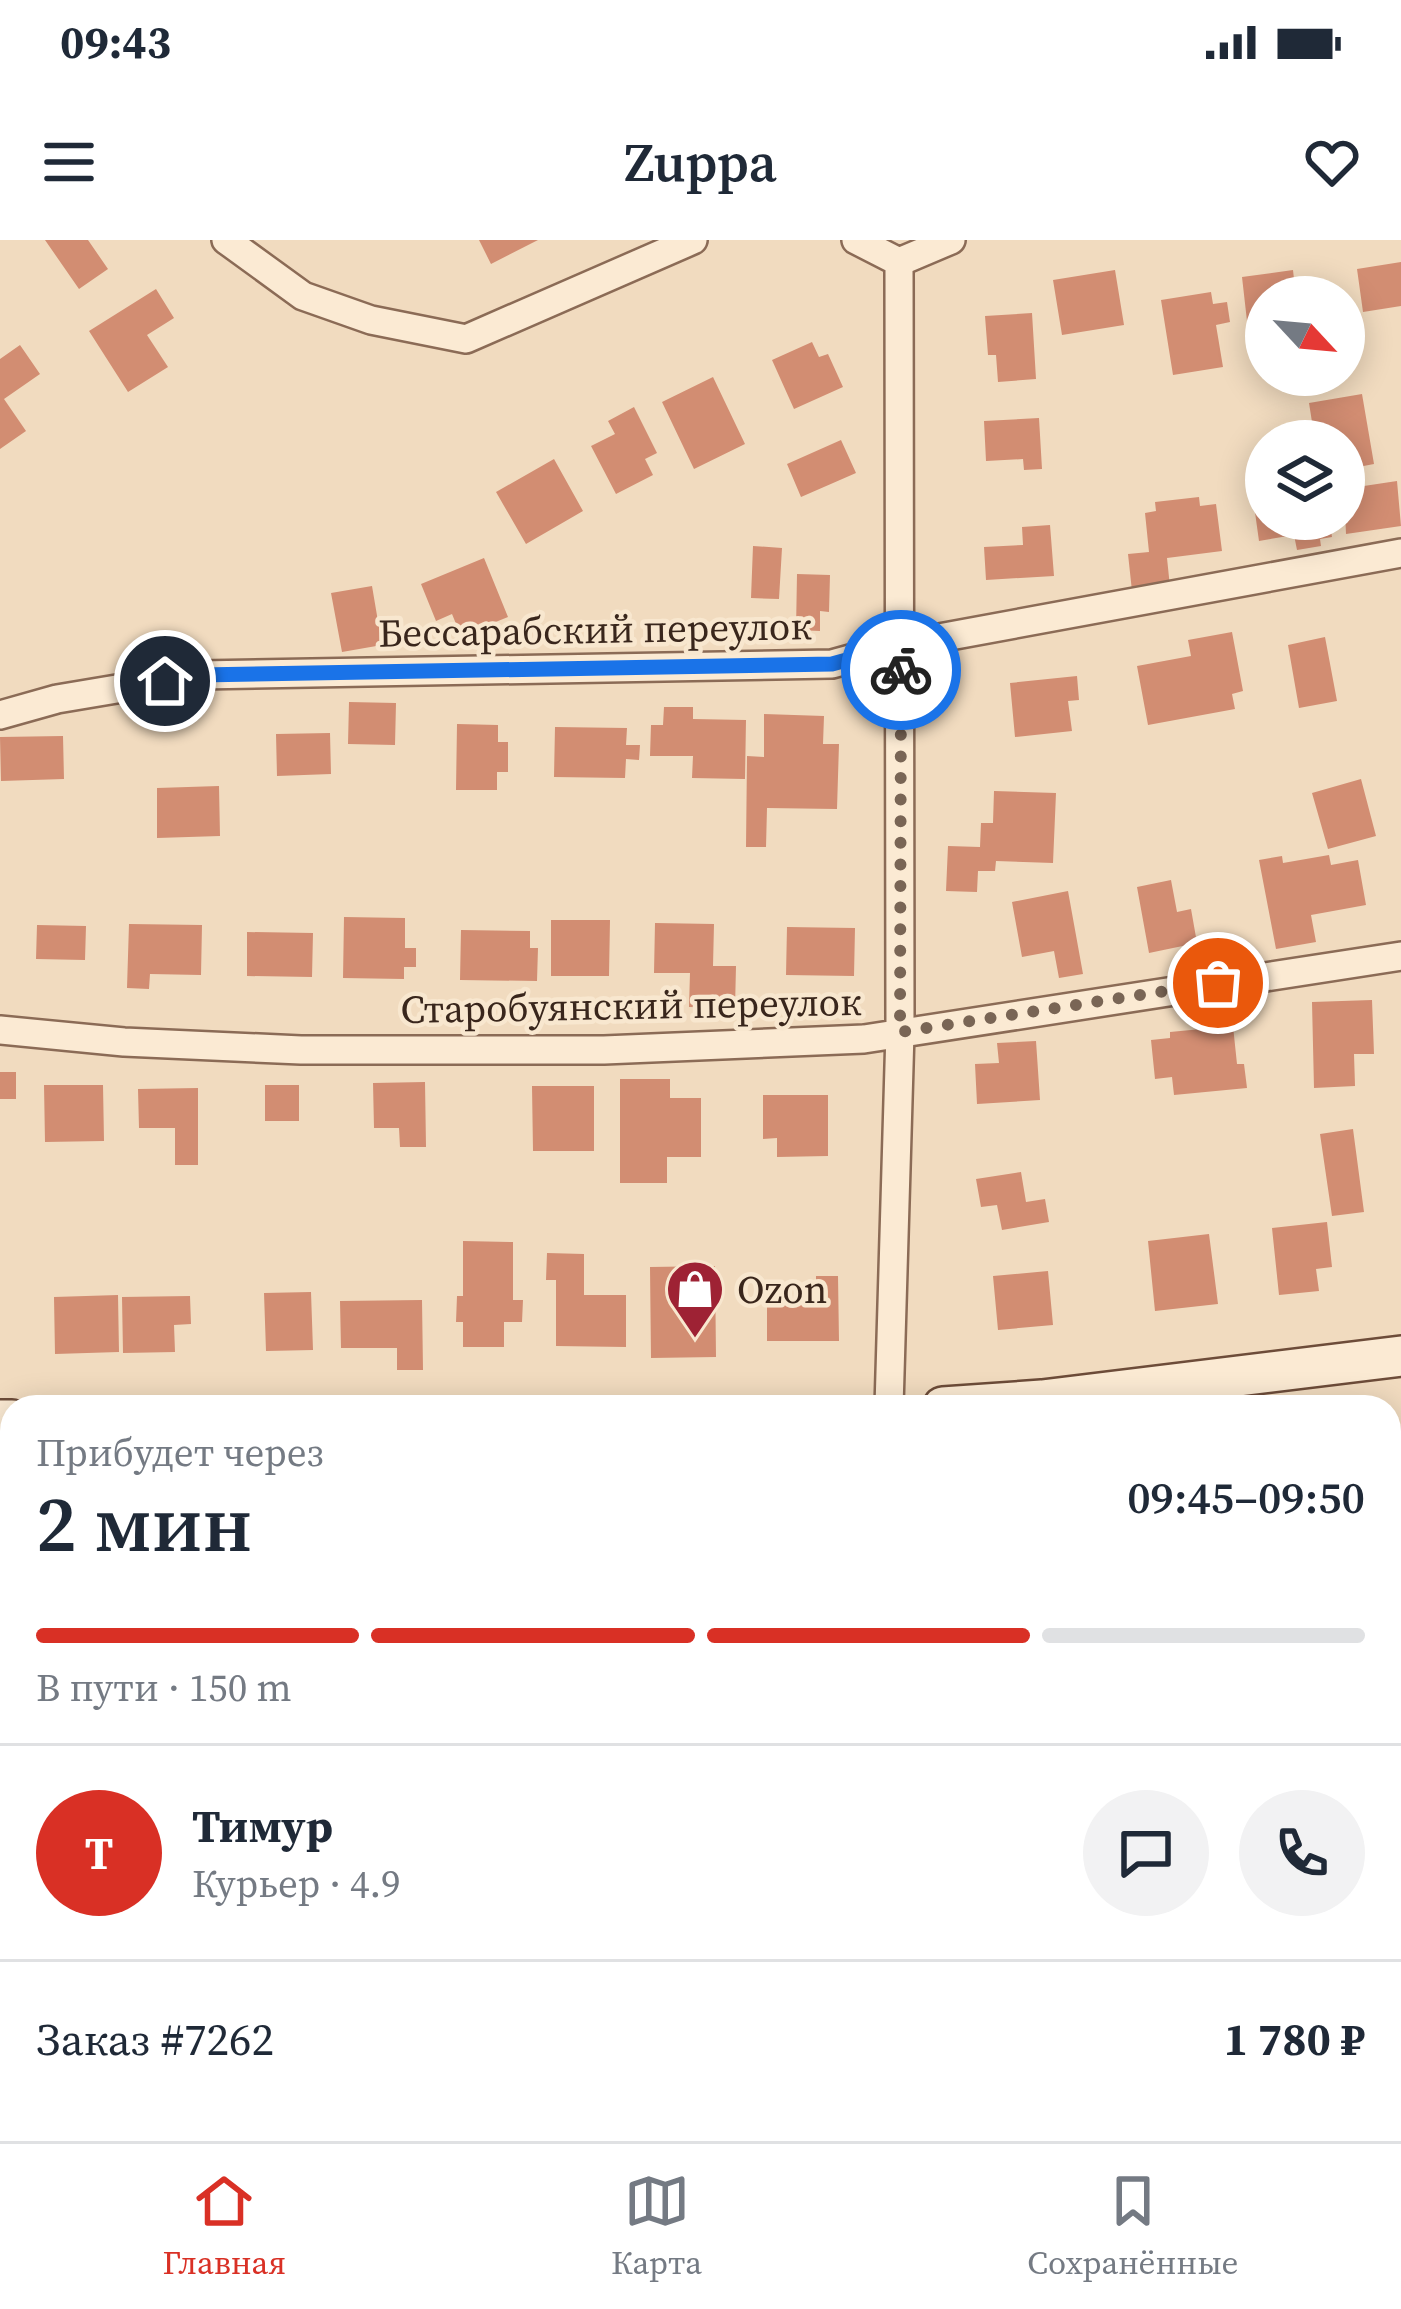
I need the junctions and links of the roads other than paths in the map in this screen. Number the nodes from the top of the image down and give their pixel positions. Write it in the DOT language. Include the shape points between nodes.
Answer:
graph roads {
  1 [pos="226,240"];
  2 [pos="693,240"];
  3 [pos="856,240"];
  4 [pos="951,240"];
  5 [pos="899,262"];
  6 [pos="1401,553"];
  7 [pos="901,645"];
  8 [pos="0,715"];
  9 [pos="1401,956"];
  10 [pos="0,1030"];
  11 [pos="900,1032"];
  12 [pos="1401,1356"];
  13 [pos="890,1395"];
  14 [pos="1088,1395"];
  1 -- 2 [label="street" via="303,296 466,339"];
  3 -- 5 [label="street"];
  4 -- 5 [label="street"];
  5 -- 7 [label="street"];
  6 -- 7 [label="street, Бессарабский переулок"];
  7 -- 8 [label="street, Бессарабский переулок" via="832,664 200,675"];
  7 -- 11 [label="street"];
  9 -- 11 [label="street, Старобуянский переулок"];
  10 -- 11 [label="street, Старобуянский переулок" via="301,1050 604,1049"];
  11 -- 13 [label="street"];
  12 -- 14 [label="main road"];
}
